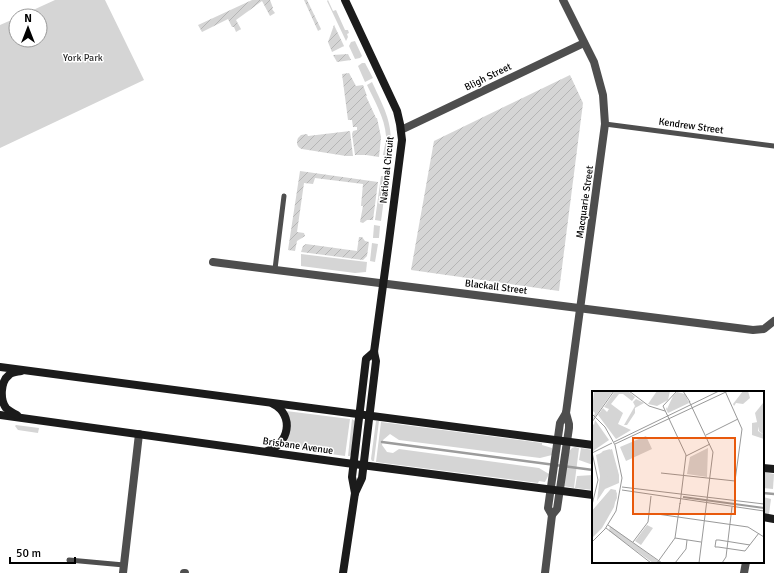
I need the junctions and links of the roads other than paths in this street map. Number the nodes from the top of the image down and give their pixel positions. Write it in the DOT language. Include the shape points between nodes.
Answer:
graph roads {
  1 [pos="344,0"];
  2 [pos="563,0"];
  3 [pos="584,43"];
  4 [pos="605,124"];
  5 [pos="401,130"];
  6 [pos="774,146"];
  7 [pos="284,196"];
  8 [pos="213,262"];
  9 [pos="275,269"];
  10 [pos="383,283"];
  11 [pos="580,308"];
  12 [pos="774,321"];
  13 [pos="374,352"];
  14 [pos="0,367"];
  15 [pos="26,370"];
  16 [pos="267,403"];
  17 [pos="0,415"];
  18 [pos="359,415"];
  19 [pos="370,416"];
  20 [pos="25,418"];
  21 [pos="140,434"];
  22 [pos="562,441"];
  23 [pos="592,445"];
  24 [pos="264,452"];
  25 [pos="353,464"];
  26 [pos="364,466"];
  27 [pos="764,468"];
  28 [pos="774,469"];
  29 [pos="551,490"];
  30 [pos="560,491"];
  31 [pos="355,493"];
  32 [pos="592,495"];
  33 [pos="552,515"];
  34 [pos="764,517"];
  35 [pos="774,519"];
  36 [pos="69,560"];
  37 [pos="746,563"];
  38 [pos="123,569"];
  39 [pos="343,573"];
  40 [pos="545,573"];
  41 [pos="744,573"];
  1 -- 5 [label="main road, National Circuit" via="399,117"];
  2 -- 3 [label="street, Macquarie Street"];
  3 -- 4 [label="street, Macquarie Street" via="599,79"];
  3 -- 5 [label="street, Bligh Street"];
  4 -- 6 [label="lane, Kendrew Street"];
  4 -- 11 [label="street, Macquarie Street"];
  5 -- 10 [label="main road, National Circuit" via="401,149"];
  7 -- 9 [label="lane"];
  8 -- 9 [label="street, Blackall Street"];
  9 -- 10 [label="street, Blackall Street"];
  10 -- 11 [label="street, Blackall Street"];
  10 -- 13 [label="main road, National Circuit"];
  11 -- 12 [label="street, Blackall Street" via="753,330 764,329"];
  11 -- 22 [label="street, Macquarie Street" via="566,413 560,423"];
  13 -- 18 [label="main road, National Circuit" via="366,359"];
  13 -- 19 [label="main road, National Circuit" via="376,361"];
  14 -- 15 [label="main road"];
  15 -- 16 [label="main road"];
  15 -- 20 [label="main road" via="8,376 1,395 7,409"];
  16 -- 18 [label="main road"];
  16 -- 24 [label="main road" via="281,410 286,417 287,426 280,445"];
  17 -- 20 [label="main road, Brisbane Avenue"];
  18 -- 19 [label="main road"];
  18 -- 25 [label="main road, National Circuit"];
  19 -- 22 [label="main road"];
  19 -- 26 [label="main road, National Circuit"];
  20 -- 21 [label="main road, Brisbane Avenue"];
  21 -- 24 [label="main road, Brisbane Avenue"];
  21 -- 38 [label="street"];
  22 -- 23 [label="main road"];
  22 -- 29 [label="street, Macquarie Street" via="556,456"];
  22 -- 30 [label="street, Macquarie Street" via="564,458"];
  24 -- 25 [label="main road, Brisbane Avenue"];
  25 -- 26 [label="main road, Brisbane Avenue"];
  25 -- 31 [label="main road, National Circuit"];
  26 -- 29 [label="main road, Brisbane Avenue"];
  26 -- 31 [label="main road, National Circuit"];
  27 -- 28 [label="main road"];
  29 -- 30 [label="main road, Brisbane Avenue"];
  29 -- 33 [label="street, Macquarie Street" via="548,508"];
  30 -- 32 [label="main road, Brisbane Avenue"];
  30 -- 33 [label="street, Macquarie Street" via="557,510"];
  31 -- 39 [label="main road, National Circuit"];
  33 -- 40 [label="street, Macquarie Street"];
  34 -- 35 [label="main road"];
  36 -- 38 [label="lane"];
  37 -- 41 [label="street"];
}
